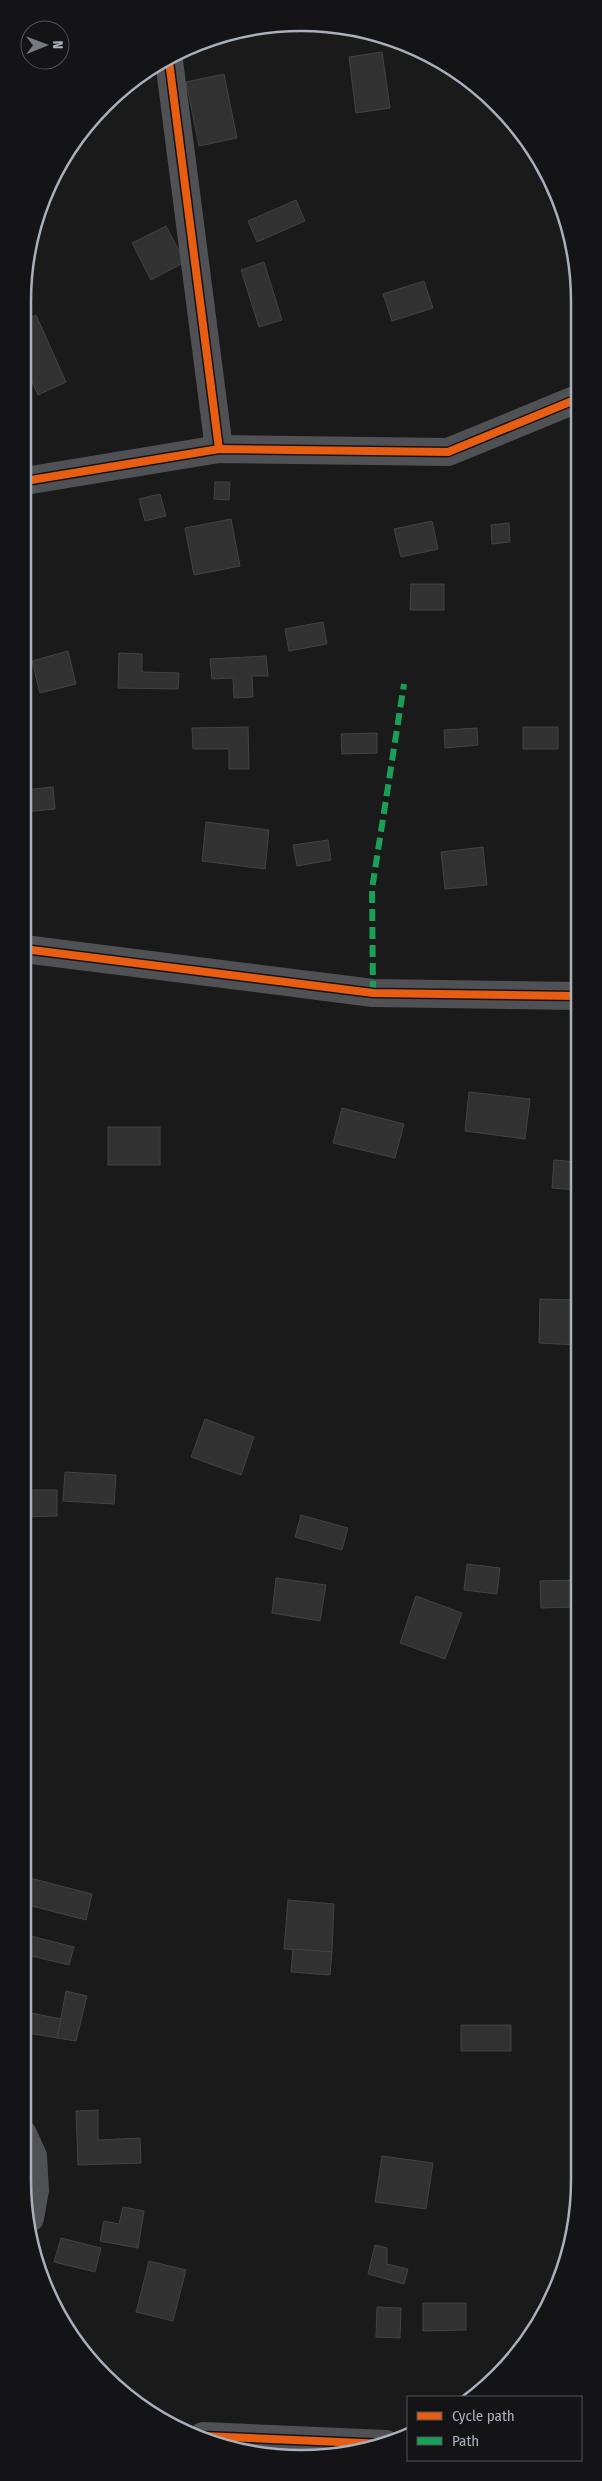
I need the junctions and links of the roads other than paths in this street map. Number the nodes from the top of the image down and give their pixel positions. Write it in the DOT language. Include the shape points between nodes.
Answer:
graph roads {
  1 [pos="170,65"];
  2 [pos="571,401"];
  3 [pos="219,449"];
  4 [pos="31,480"];
  5 [pos="31,950"];
  6 [pos="571,996"];
  7 [pos="31,2152"];
  8 [pos="32,2201"];
  9 [pos="219,2437"];
  10 [pos="363,2443"];
  1 -- 3 [label="street"];
  2 -- 3 [label="street" via="448,452"];
  3 -- 4 [label="street"];
  5 -- 6 [label="street" via="373,993"];
  7 -- 8 [label="street"];
  9 -- 10 [label="street"];
}
